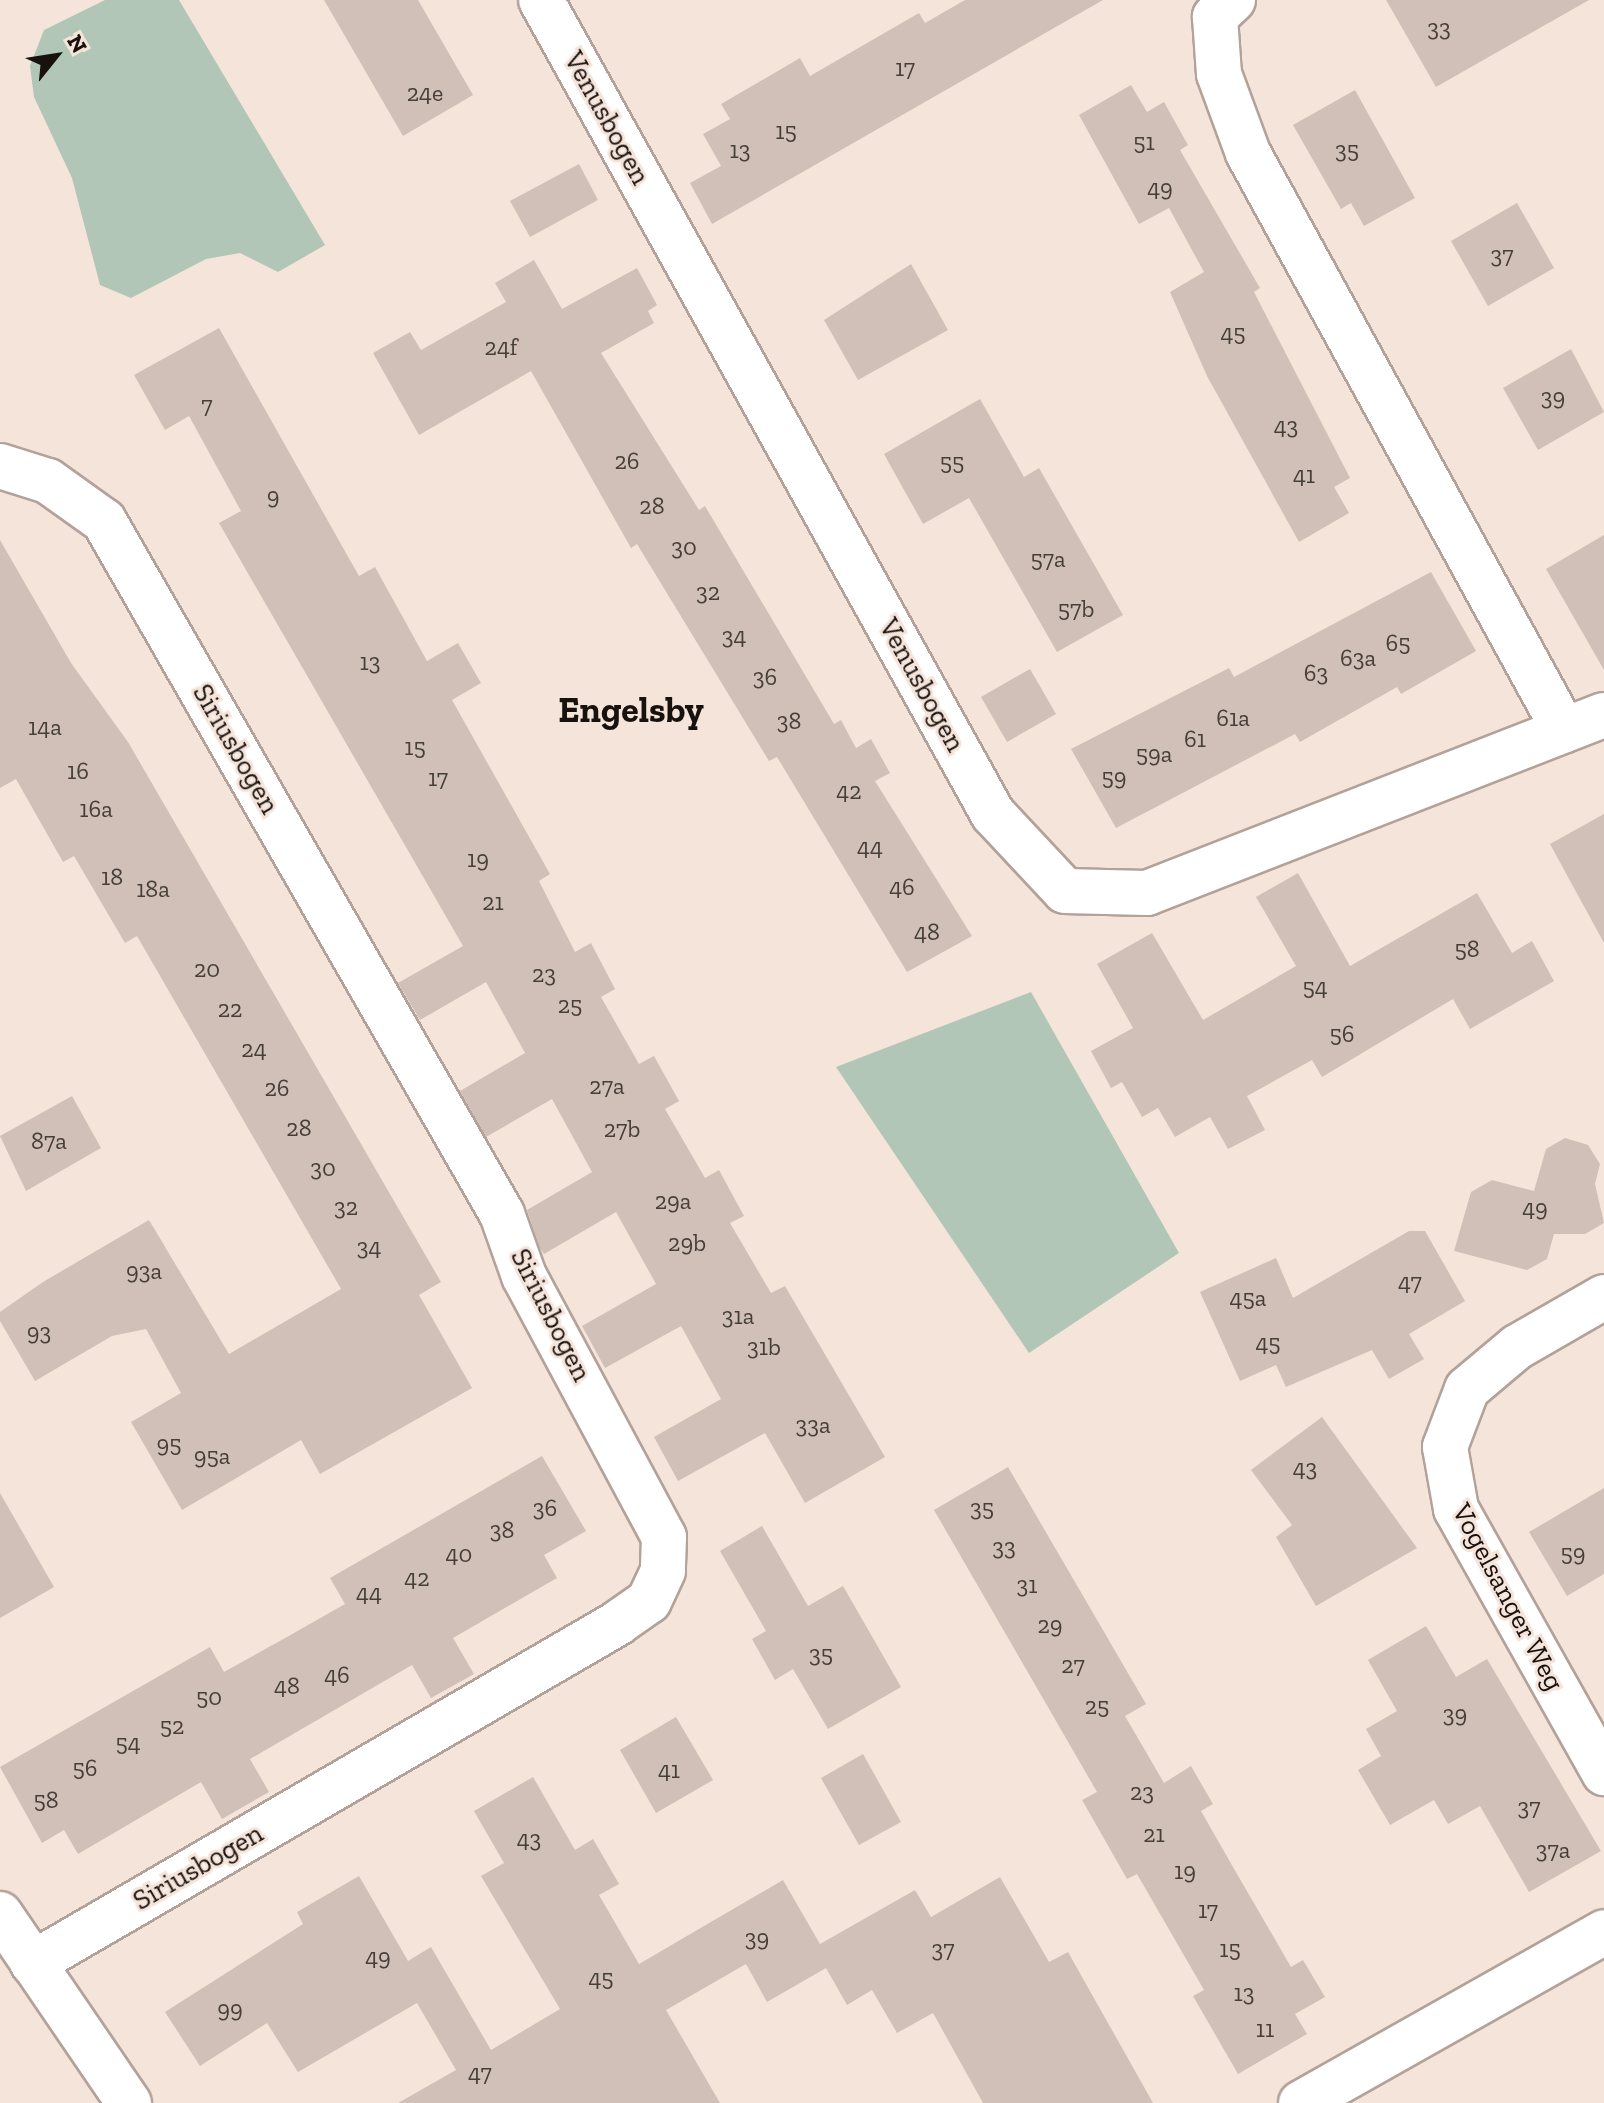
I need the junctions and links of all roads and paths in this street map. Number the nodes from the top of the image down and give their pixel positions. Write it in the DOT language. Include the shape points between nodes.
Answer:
graph roads {
  1 [pos="541,0"];
  2 [pos="1233,0"];
  3 [pos="0,466"];
  4 [pos="1584,723"];
  5 [pos="1604,1297"];
  6 [pos="1604,1773"];
  7 [pos="0,1914"];
  8 [pos="1604,1932"];
  9 [pos="33,1963"];
  10 [pos="129,2103"];
  11 [pos="1301,2103"];
  1 -- 4 [label="street, Venusbogen" via="993,814 1065,891 1147,893"];
  2 -- 4 [label="street, Venusbogen" via="1215,17 1219,74 1248,153"];
  3 -- 9 [label="street, Siriusbogen" via="48,481 104,521 502,1214 524,1276 664,1537 663,1571 649,1601 618,1623"];
  5 -- 6 [label="street, Vogelsanger Weg" via="1517,1347 1467,1389 1445,1447 1456,1509"];
  7 -- 9 [label="street"];
  8 -- 11 [label="street"];
  9 -- 10 [label="street"];
}
